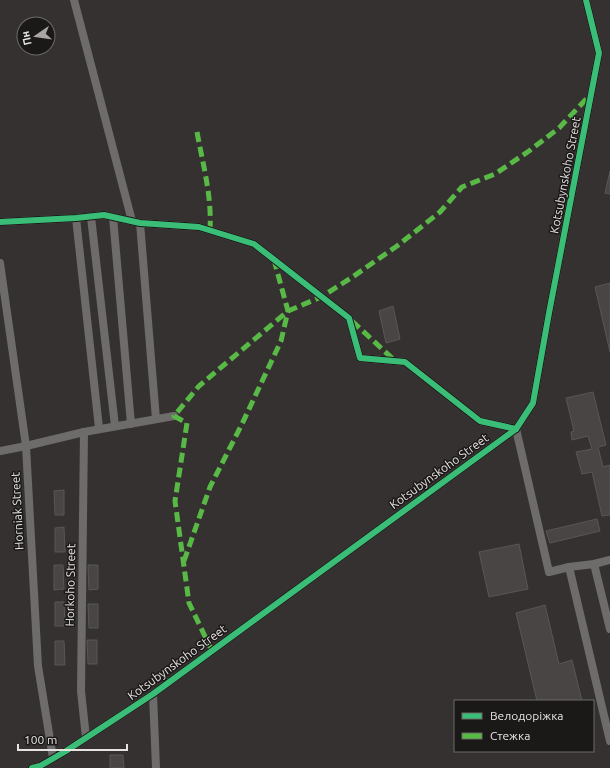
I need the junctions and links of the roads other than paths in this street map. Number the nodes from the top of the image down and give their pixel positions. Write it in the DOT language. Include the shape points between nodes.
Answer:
graph roads {
  1 [pos="74,0"];
  2 [pos="586,0"];
  3 [pos="91,217"];
  4 [pos="113,217"];
  5 [pos="76,218"];
  6 [pos="0,222"];
  7 [pos="136,222"];
  8 [pos="0,263"];
  9 [pos="174,416"];
  10 [pos="156,419"];
  11 [pos="131,424"];
  12 [pos="115,426"];
  13 [pos="99,428"];
  14 [pos="516,429"];
  15 [pos="84,432"];
  16 [pos="26,446"];
  17 [pos="0,451"];
  18 [pos="610,560"];
  19 [pos="594,564"];
  20 [pos="569,567"];
  21 [pos="610,629"];
  22 [pos="153,694"];
  23 [pos="86,738"];
  24 [pos="610,741"];
  25 [pos="54,758"];
  26 [pos="32,768"];
  27 [pos="156,768"];
  1 -- 7 [label="street"];
  2 -- 14 [label="street, Kotsubynskoho Street" via="599,53 533,404"];
  3 -- 4 [label="street"];
  3 -- 5 [label="street"];
  3 -- 12 [label="street"];
  4 -- 7 [label="street"];
  4 -- 11 [label="street"];
  5 -- 6 [label="street"];
  5 -- 13 [label="street"];
  7 -- 10 [label="street"];
  7 -- 14 [label="street" via="199,227 254,244 349,318 360,358 405,362 480,421"];
  8 -- 16 [label="street, Horniak Street"];
  9 -- 10 [label="street"];
  10 -- 11 [label="street"];
  11 -- 12 [label="street"];
  12 -- 13 [label="street"];
  13 -- 15 [label="street"];
  14 -- 20 [label="street" via="549,572"];
  14 -- 22 [label="street, Kotsubynskoho Street"];
  15 -- 16 [label="street"];
  15 -- 23 [label="street, Horkoho Street" via="81,691"];
  16 -- 17 [label="street"];
  16 -- 25 [label="street, Horniak Street" via="38,666"];
  18 -- 19 [label="street"];
  19 -- 20 [label="street"];
  19 -- 21 [label="street"];
  20 -- 24 [label="street"];
  22 -- 23 [label="street, Kotsubynskoho Street"];
  22 -- 27 [label="street"];
  23 -- 25 [label="street, Kotsubynskoho Street"];
  25 -- 26 [label="street, Kotsubynskoho Street"];
}
